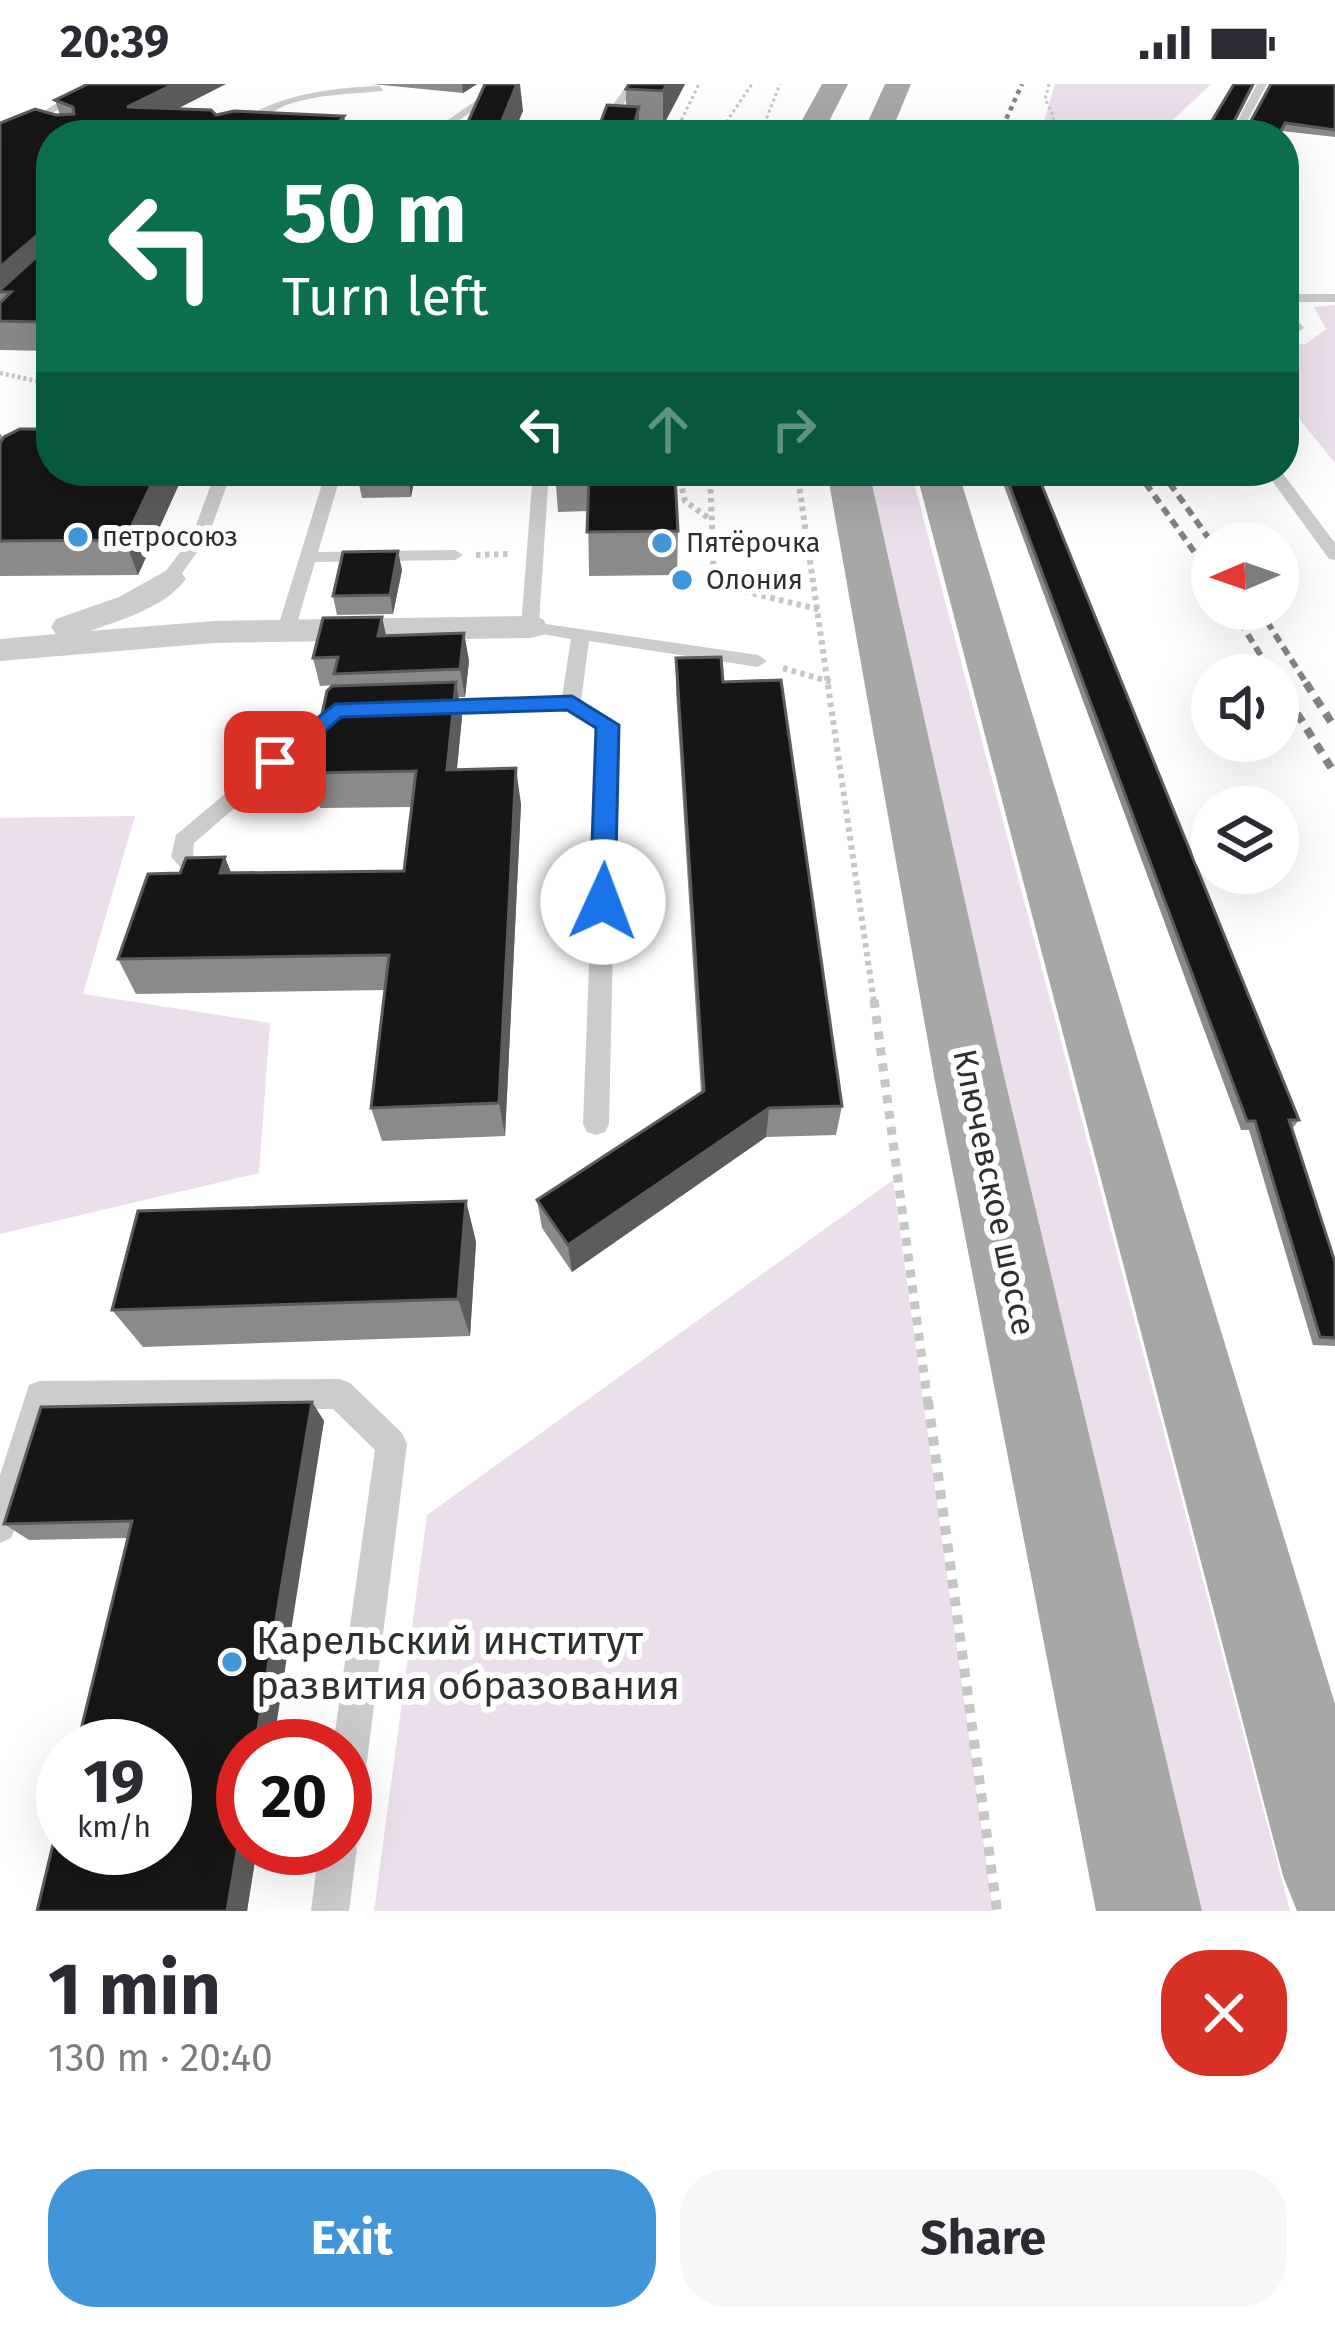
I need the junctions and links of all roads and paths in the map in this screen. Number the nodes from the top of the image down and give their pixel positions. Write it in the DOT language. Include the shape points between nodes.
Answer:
graph roads {
  1 [pos="95,84"];
  2 [pos="506,84"];
  3 [pos="633,84"];
  4 [pos="699,84"];
  5 [pos="752,84"];
  6 [pos="780,84"];
  7 [pos="836,84"];
  8 [pos="898,84"];
  9 [pos="1049,84"];
  10 [pos="1262,84"];
  11 [pos="380,89"];
  12 [pos="40,120"];
  13 [pos="244,120"];
  14 [pos="453,120"];
  15 [pos="606,120"];
  16 [pos="682,120"];
  17 [pos="728,120"];
  18 [pos="766,120"];
  19 [pos="816,120"];
  20 [pos="882,120"];
  21 [pos="1053,120"];
  22 [pos="1243,120"];
  23 [pos="36,123"];
  24 [pos="0,142"];
  25 [pos="1299,295"];
  26 [pos="1335,298"];
  27 [pos="0,373"];
  28 [pos="36,381"];
  29 [pos="219,486"];
  30 [pos="329,486"];
  31 [pos="540,486"];
  32 [pos="682,486"];
  33 [pos="711,486"];
  34 [pos="800,486"];
  35 [pos="851,486"];
  36 [pos="941,486"];
  37 [pos="1284,486"];
  38 [pos="712,521"];
  39 [pos="1316,532"];
  40 [pos="1335,541"];
  41 [pos="535,554"];
  42 [pos="1335,555"];
  43 [pos="455,556"];
  44 [pos="308,557"];
  45 [pos="169,579"];
  46 [pos="821,610"];
  47 [pos="530,627"];
  48 [pos="286,630"];
  49 [pos="581,634"];
  50 [pos="0,647"];
  51 [pos="758,661"];
  52 [pos="831,682"];
  53 [pos="572,703"];
  54 [pos="406,708"];
  55 [pos="359,710"];
  56 [pos="223,874"];
  57 [pos="596,1124"];
  58 [pos="0,1527"];
  59 [pos="355,1719"];
  60 [pos="335,1875"];
  61 [pos="1335,1876"];
  62 [pos="330,1911"];
  63 [pos="997,1911"];
  64 [pos="1149,1911"];
  1 -- 12 [label="lane"];
  2 -- 14 [label="lane"];
  3 -- 15 [label="lane"];
  4 -- 16 [label="path"];
  5 -- 17 [label="path"];
  6 -- 18 [label="path"];
  7 -- 19 [label="main road"];
  8 -- 20 [label="main road"];
  9 -- 21 [label="path"];
  10 -- 22 [label="lane"];
  11 -- 13 [label="lane" via="313,94"];
  23 -- 24 [label="lane"];
  25 -- 26 [label="lane"];
  27 -- 28 [label="path"];
  29 -- 45 [label="lane" via="200,537"];
  30 -- 44 [label="lane"];
  31 -- 41 [label="lane"];
  32 -- 38 [label="path" via="685,501"];
  33 -- 38 [label="path"];
  34 -- 46 [label="path"];
  35 -- 64 [label="main road, Ключевское шоссе"];
  36 -- 61 [label="main road"];
  37 -- 39 [label="lane"];
  38 -- 46 [label="path" via="714,584"];
  39 -- 40 [label="lane"];
  39 -- 42 [label="lane"];
  41 -- 43 [label="path"];
  41 -- 47 [label="lane"];
  43 -- 44 [label="lane"];
  44 -- 48 [label="lane"];
  45 -- 50 [label="street" via="116,610"];
  46 -- 52 [label="path"];
  47 -- 48 [label="street"];
  47 -- 49 [label="lane"];
  48 -- 50 [label="street"];
  49 -- 51 [label="lane"];
  49 -- 53 [label="lane"];
  51 -- 52 [label="path"];
  52 -- 63 [label="path"];
  53 -- 54 [label="lane"];
  53 -- 57 [label="lane" via="608,725"];
  55 -- 56 [label="lane" via="335,711 184,840 182,856 201,874"];
  58 -- 59 [label="lane" via="40,1396 339,1394 391,1444"];
  60 -- 62 [label="lane"];
}
